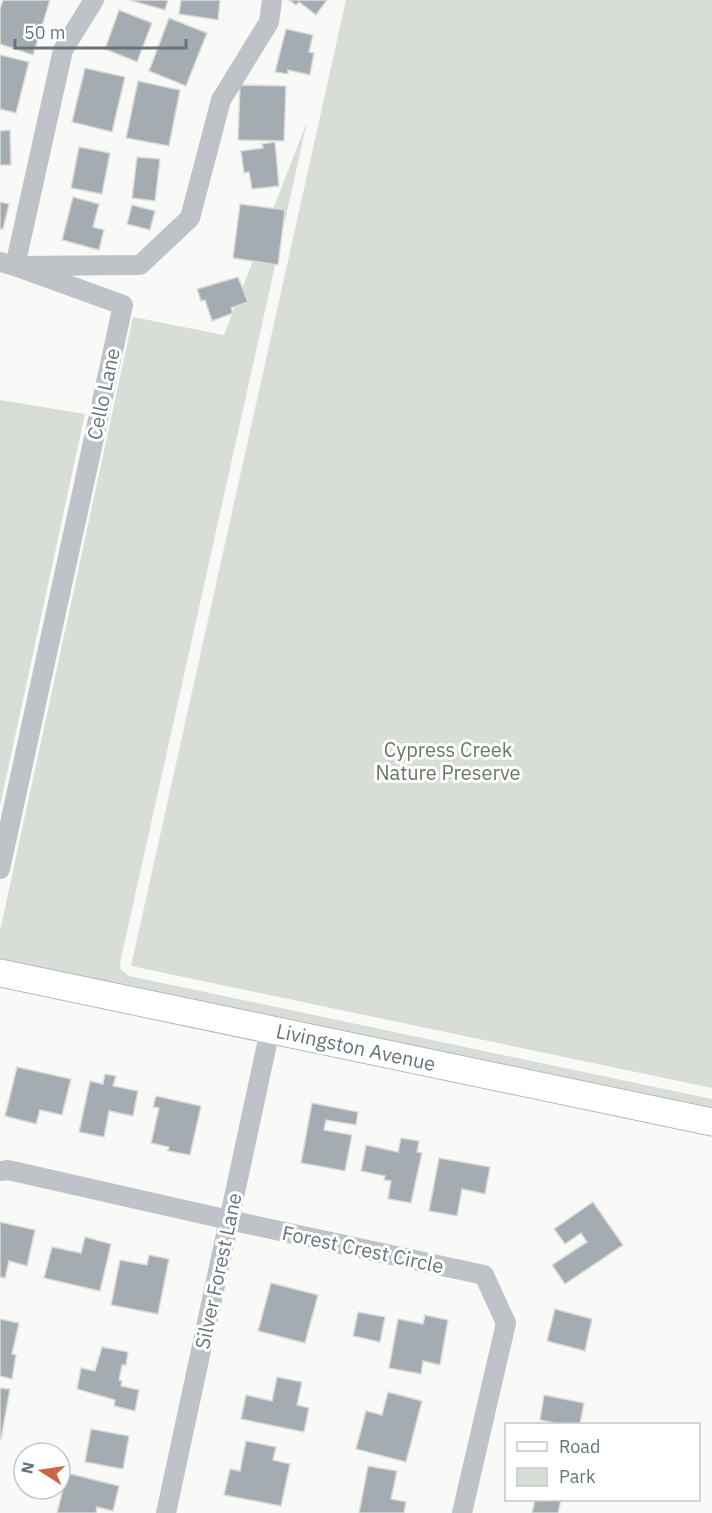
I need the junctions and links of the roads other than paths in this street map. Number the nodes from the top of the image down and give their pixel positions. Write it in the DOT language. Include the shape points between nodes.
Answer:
graph roads {
  1 [pos="94,0"];
  2 [pos="272,0"];
  3 [pos="8,264"];
  4 [pos="0,869"];
  5 [pos="0,973"];
  6 [pos="270,1030"];
  7 [pos="712,1122"];
  8 [pos="0,1171"];
  9 [pos="229,1220"];
  10 [pos="166,1513"];
  11 [pos="462,1513"];
  1 -- 3 [label="street" via="63,50"];
  2 -- 3 [label="street" via="269,22 221,100 190,218 140,266"];
  3 -- 4 [label="street, Cello Lane" via="123,305"];
  5 -- 6 [label="street, Livingston Avenue"];
  6 -- 7 [label="street, Livingston Avenue"];
  6 -- 9 [label="street, Silver Forest Lane"];
  8 -- 9 [label="street, Forest Crest Circle"];
  9 -- 10 [label="street, Silver Forest Lane"];
  9 -- 11 [label="street, Forest Crest Circle" via="484,1275 506,1323"];
}
